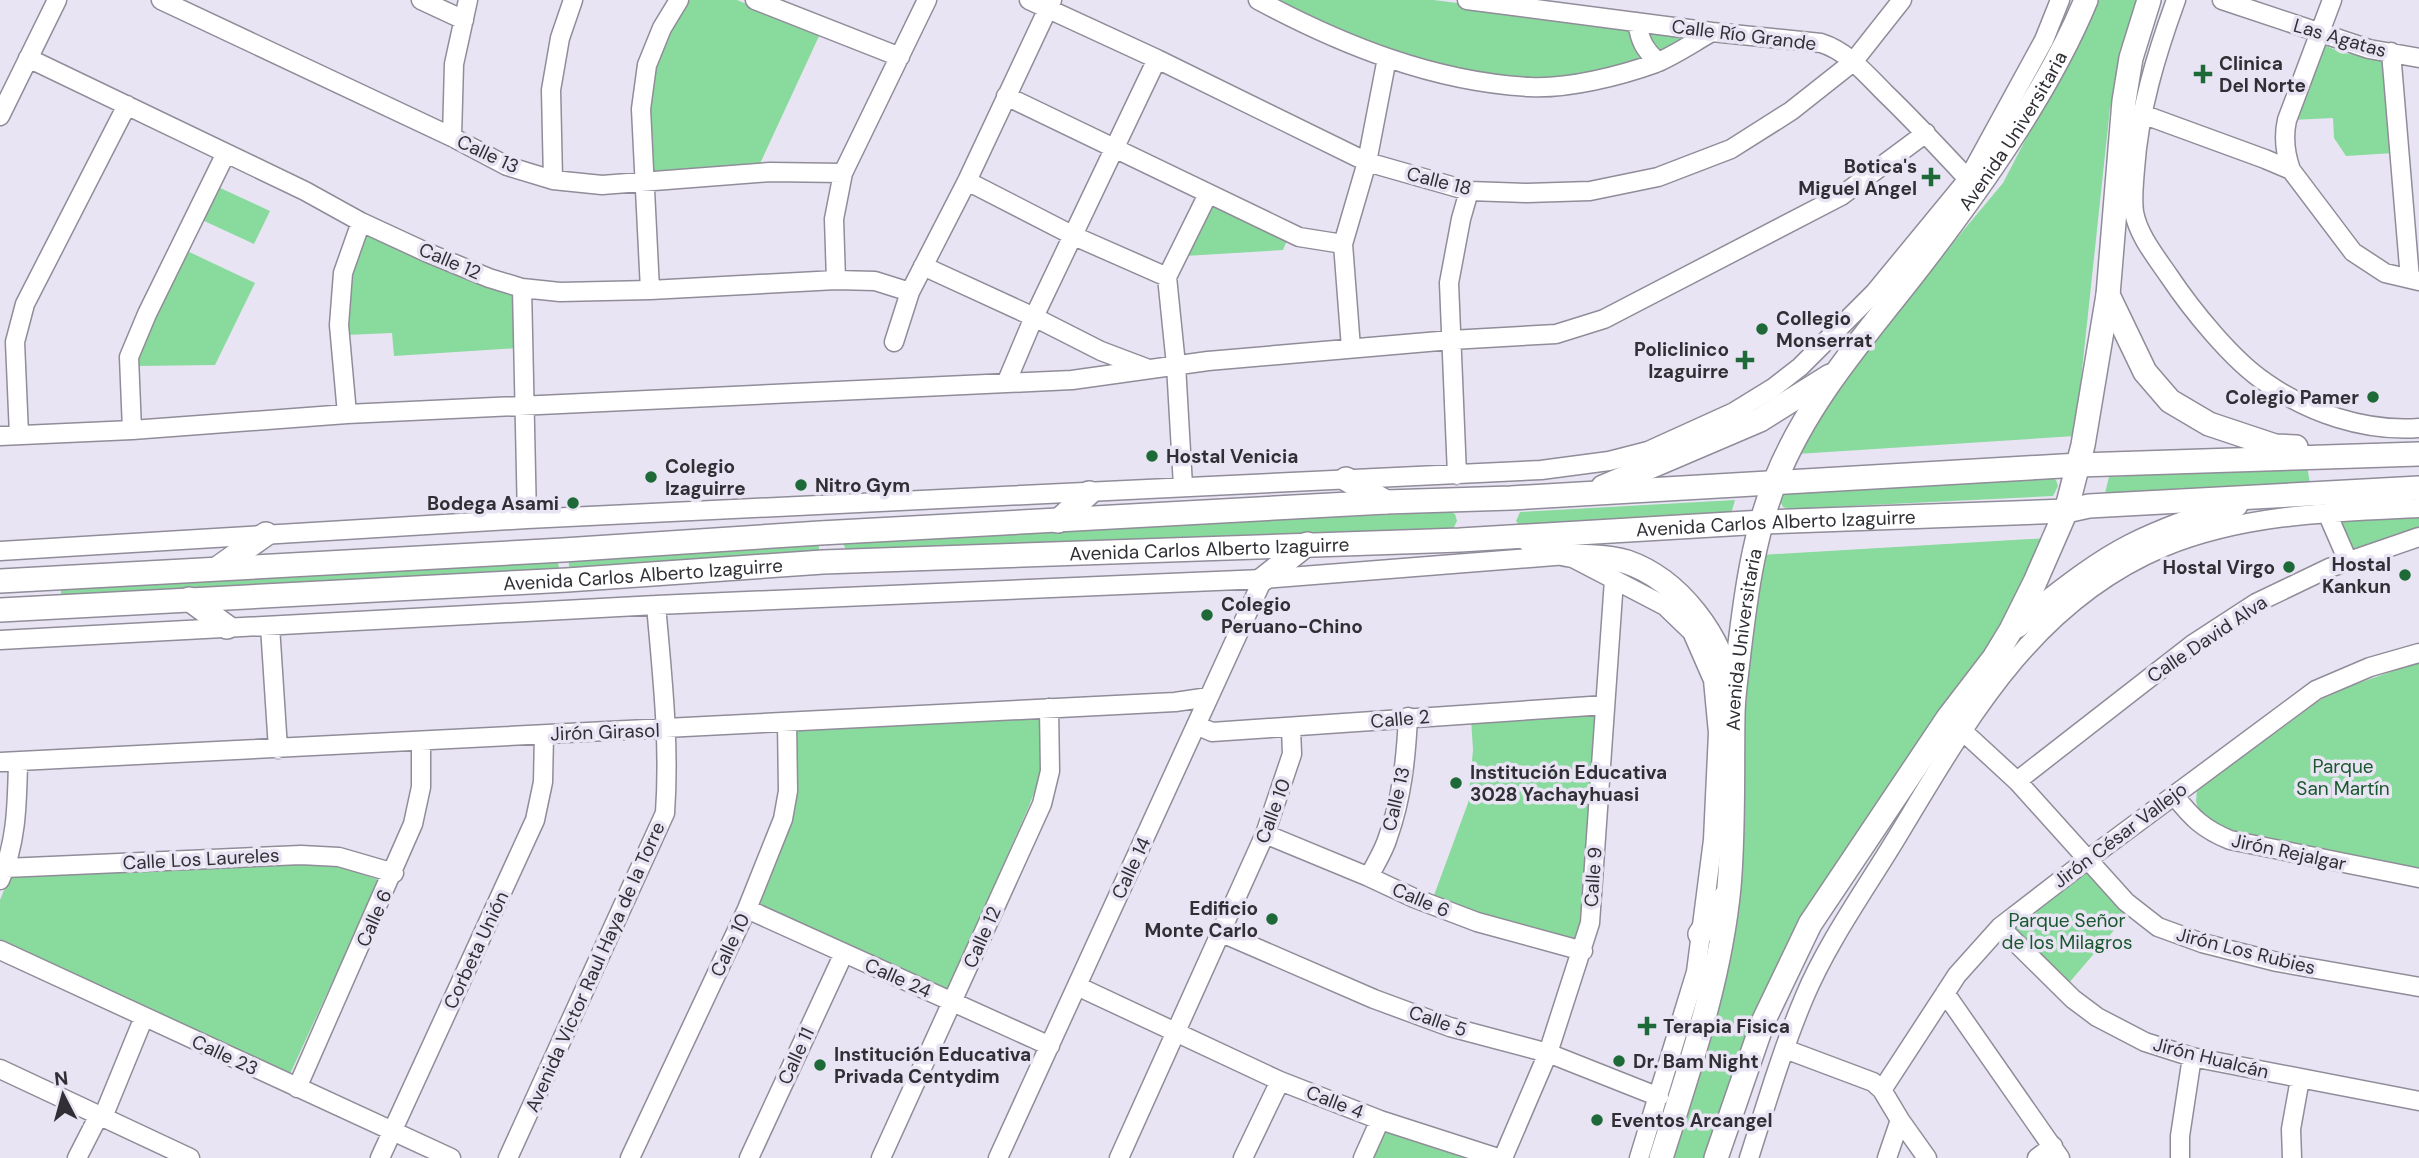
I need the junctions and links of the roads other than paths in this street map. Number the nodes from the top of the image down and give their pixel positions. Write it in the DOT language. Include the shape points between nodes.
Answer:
graph roads {
  1 [pos="57,0"];
  2 [pos="421,0"];
  3 [pos="468,0"];
  4 [pos="573,0"];
  5 [pos="679,0"];
  6 [pos="755,0"];
  7 [pos="928,0"];
  8 [pos="1029,0"];
  9 [pos="1258,0"];
  10 [pos="1467,0"];
  11 [pos="1902,0"];
  12 [pos="2060,0"];
  13 [pos="2086,0"];
  14 [pos="2149,0"];
  15 [pos="2176,0"];
  16 [pos="2222,0"];
  17 [pos="2333,0"];
  18 [pos="170,2"];
  19 [pos="1051,4"];
  20 [pos="1534,5"];
  21 [pos="464,20"];
  22 [pos="1637,22"];
  23 [pos="1712,32"];
  24 [pos="2319,34"];
  25 [pos="2391,52"];
  26 [pos="900,57"];
  27 [pos="28,58"];
  28 [pos="1387,58"];
  29 [pos="2419,58"];
  30 [pos="1157,59"];
  31 [pos="1658,62"];
  32 [pos="1853,62"];
  33 [pos="1006,96"];
  34 [pos="127,105"];
  35 [pos="2142,114"];
  36 [pos="0,116"];
  37 [pos="1926,133"];
  38 [pos="452,137"];
  39 [pos="1117,148"];
  40 [pos="226,153"];
  41 [pos="1367,162"];
  42 [pos="2291,170"];
  43 [pos="843,173"];
  44 [pos="1969,179"];
  45 [pos="552,180"];
  46 [pos="644,180"];
  47 [pos="967,181"];
  48 [pos="1469,191"];
  49 [pos="1208,194"];
  50 [pos="2124,214"];
  51 [pos="361,222"];
  52 [pos="1074,236"];
  53 [pos="1343,244"];
  54 [pos="923,266"];
  55 [pos="1167,277"];
  56 [pos="836,280"];
  57 [pos="2414,280"];
  58 [pos="522,288"];
  59 [pos="650,290"];
  60 [pos="910,292"];
  61 [pos="2108,295"];
  62 [pos="1883,296"];
  63 [pos="1034,317"];
  64 [pos="1451,340"];
  65 [pos="894,342"];
  66 [pos="1351,348"];
  67 [pos="1176,365"];
  68 [pos="1148,369"];
  69 [pos="1835,372"];
  70 [pos="1007,381"];
  71 [pos="525,407"];
  72 [pos="346,414"];
  73 [pos="2419,428"];
  74 [pos="132,430"];
  75 [pos="1695,430"];
  76 [pos="19,435"];
  77 [pos="0,436"];
  78 [pos="1681,452"];
  79 [pos="2415,454"];
  80 [pos="2361,455"];
  81 [pos="2079,465"];
  82 [pos="1457,475"];
  83 [pos="1346,479"];
  84 [pos="1774,482"];
  85 [pos="1183,486"];
  86 [pos="2365,490"];
  87 [pos="1089,493"];
  88 [pos="1585,494"];
  89 [pos="2417,495"];
  90 [pos="2263,496"];
  91 [pos="1511,498"];
  92 [pos="1456,500"];
  93 [pos="1386,502"];
  94 [pos="2066,511"];
  95 [pos="2327,513"];
  96 [pos="527,519"];
  97 [pos="1058,521"];
  98 [pos="1763,522"];
  99 [pos="1607,532"];
  100 [pos="820,533"];
  101 [pos="265,534"];
  102 [pos="1518,537"];
  103 [pos="2419,537"];
  104 [pos="1460,540"];
  105 [pos="1307,544"];
  106 [pos="0,551"];
  107 [pos="1567,555"];
  108 [pos="2348,561"];
  109 [pos="823,562"];
  110 [pos="218,568"];
  111 [pos="53,578"];
  112 [pos="1264,579"];
  113 [pos="0,580"];
  114 [pos="1619,583"];
  115 [pos="188,599"];
  116 [pos="656,605"];
  117 [pos="49,607"];
  118 [pos="2,611"];
  119 [pos="270,626"];
  120 [pos="227,627"];
  121 [pos="2011,630"];
  122 [pos="0,640"];
  123 [pos="2419,653"];
  124 [pos="1209,697"];
  125 [pos="1605,705"];
  126 [pos="1049,708"];
  127 [pos="1733,713"];
  128 [pos="1408,718"];
  129 [pos="787,722"];
  130 [pos="1956,724"];
  131 [pos="1196,725"];
  132 [pos="1291,728"];
  133 [pos="666,730"];
  134 [pos="1718,733"];
  135 [pos="544,735"];
  136 [pos="421,741"];
  137 [pos="278,749"];
  138 [pos="9,762"];
  139 [pos="2017,781"];
  140 [pos="2174,794"];
  141 [pos="1265,834"];
  142 [pos="2087,860"];
  143 [pos="394,873"];
  144 [pos="3,874"];
  145 [pos="1369,877"];
  146 [pos="2419,878"];
  147 [pos="1728,891"];
  148 [pos="747,909"];
  149 [pos="2000,927"];
  150 [pos="1222,933"];
  151 [pos="1700,934"];
  152 [pos="0,950"];
  153 [pos="1583,951"];
  154 [pos="844,953"];
  155 [pos="1077,986"];
  156 [pos="2419,987"];
  157 [pos="1945,993"];
  158 [pos="953,1003"];
  159 [pos="144,1017"];
  160 [pos="1176,1034"];
  161 [pos="1050,1046"];
  162 [pos="1785,1049"];
  163 [pos="1548,1054"];
  164 [pos="2192,1057"];
  165 [pos="0,1069"];
  166 [pos="2301,1079"];
  167 [pos="1280,1081"];
  168 [pos="298,1088"];
  169 [pos="1882,1090"];
  170 [pos="1659,1097"];
  171 [pos="2419,1101"];
  172 [pos="101,1116"];
  173 [pos="1380,1120"];
  174 [pos="1900,1121"];
  175 [pos="393,1132"];
  176 [pos="2057,1152"];
  177 [pos="78,1158"];
  178 [pos="190,1158"];
  179 [pos="380,1158"];
  180 [pos="451,1158"];
  181 [pos="508,1158"];
  182 [pos="631,1158"];
  183 [pos="749,1158"];
  184 [pos="881,1158"];
  185 [pos="999,1158"];
  186 [pos="1119,1158"];
  187 [pos="1243,1158"];
  188 [pos="1363,1158"];
  189 [pos="1500,1158"];
  190 [pos="1639,1158"];
  191 [pos="1661,1158"];
  192 [pos="1716,1158"];
  193 [pos="1749,1158"];
  194 [pos="1887,1158"];
  195 [pos="1927,1158"];
  196 [pos="2037,1158"];
  197 [pos="2180,1158"];
  198 [pos="2292,1158"];
  1 -- 27 [label="street"];
  2 -- 21 [label="street"];
  3 -- 21 [label="street"];
  4 -- 45 [label="street" via="560,38 551,90"];
  5 -- 46 [label="street" via="647,65 641,109"];
  6 -- 26 [label="street"];
  7 -- 26 [label="street"];
  8 -- 19 [label="street, Calle 18"];
  9 -- 28 [label="street" via="1313,30"];
  10 -- 20 [label="street, Calle Río Grande"];
  11 -- 32 [label="street, Calle 18"];
  12 -- 44 [label="street, Avenida Universitaria" via="2044,40"];
  13 -- 62 [label="main road, Avenida Universitaria" via="2036,96 1988,173 1921,264"];
  14 -- 50 [label="main road" via="2131,58 2124,101"];
  15 -- 35 [label="street"];
  16 -- 24 [label="street, Las Agatas"];
  17 -- 24 [label="street"];
  18 -- 38 [label="street, Calle 13"];
  19 -- 30 [label="street, Calle 18"];
  19 -- 33 [label="street"];
  20 -- 22 [label="street, Calle Río Grande"];
  21 -- 38 [label="street" via="454,64"];
  22 -- 23 [label="street, Calle Río Grande"];
  22 -- 31 [label="street" via="1644,50"];
  23 -- 31 [label="street"];
  23 -- 32 [label="street, Calle Río Grande" via="1821,43"];
  24 -- 25 [label="street, Las Agatas"];
  24 -- 42 [label="street" via="2284,133"];
  25 -- 29 [label="street, Las Agatas"];
  25 -- 57 [label="street"];
  26 -- 43 [label="street"];
  27 -- 34 [label="street, Calle 12"];
  27 -- 36 [label="street"];
  28 -- 31 [label="street" via="1466,79 1533,87 1596,80"];
  28 -- 41 [label="street"];
  30 -- 39 [label="street"];
  30 -- 41 [label="street, Calle 18"];
  32 -- 37 [label="street, Calle Río Grande"];
  32 -- 48 [label="street, Calle 18" via="1791,111 1731,149 1658,177 1590,191"];
  33 -- 39 [label="street"];
  33 -- 47 [label="street"];
  34 -- 40 [label="street, Calle 12"];
  34 -- 76 [label="street" via="25,304 15,342"];
  35 -- 42 [label="street"];
  35 -- 50 [label="street"];
  37 -- 44 [label="street, Calle Río Grande"];
  37 -- 64 [label="street" via="1841,196 1604,319 1556,334"];
  38 -- 45 [label="street, Calle 13" via="507,166"];
  39 -- 49 [label="street"];
  39 -- 52 [label="street"];
  40 -- 51 [label="street, Calle 12"];
  40 -- 74 [label="street" via="129,357"];
  41 -- 48 [label="street, Calle 18"];
  41 -- 53 [label="street"];
  42 -- 57 [label="street" via="2353,252 2385,273"];
  43 -- 46 [label="street, Calle 13" via="770,172"];
  43 -- 56 [label="street" via="834,219"];
  44 -- 62 [label="street, Avenida Universitaria"];
  45 -- 46 [label="street, Calle 13" via="602,185"];
  46 -- 59 [label="street"];
  47 -- 52 [label="street"];
  47 -- 54 [label="street"];
  48 -- 64 [label="street" via="1449,283"];
  49 -- 53 [label="street" via="1299,237"];
  49 -- 55 [label="street"];
  50 -- 61 [label="main road"];
  50 -- 73 [label="street" via="2177,288 2245,366 2265,382 2348,422"];
  51 -- 58 [label="street, Calle 12"];
  51 -- 72 [label="street" via="343,273 339,325"];
  52 -- 55 [label="street"];
  52 -- 63 [label="street"];
  53 -- 66 [label="street"];
  54 -- 60 [label="street"];
  54 -- 63 [label="street"];
  55 -- 67 [label="street"];
  56 -- 59 [label="street, Calle 12"];
  56 -- 60 [label="street, Calle 12" via="875,281"];
  58 -- 59 [label="street, Calle 12"];
  58 -- 71 [label="street"];
  60 -- 65 [label="street"];
  61 -- 80 [label="main road" via="2145,372 2170,401 2209,424 2275,446"];
  61 -- 81 [label="main road"];
  62 -- 69 [label="main road, Avenida Universitaria"];
  62 -- 75 [label="street, Avenida Universitaria" via="1773,388"];
  63 -- 68 [label="street"];
  63 -- 70 [label="street"];
  64 -- 66 [label="street"];
  64 -- 82 [label="street"];
  66 -- 67 [label="street"];
  67 -- 68 [label="street"];
  67 -- 85 [label="street"];
  68 -- 70 [label="street" via="1072,380"];
  69 -- 78 [label="main road" via="1760,420"];
  69 -- 84 [label="main road, Avenida Universitaria"];
  70 -- 71 [label="street"];
  71 -- 72 [label="street"];
  71 -- 96 [label="street"];
  72 -- 74 [label="street"];
  74 -- 76 [label="street"];
  75 -- 78 [label="main road"];
  75 -- 82 [label="street" via="1648,451 1609,461 1541,471"];
  76 -- 77 [label="street"];
  78 -- 88 [label="main road"];
  79 -- 80 [label="main road, Avenida Carlos Alberto Izaguirre"];
  79 -- 89 [label="main road" via="2403,475"];
  80 -- 81 [label="main road, Avenida Carlos Alberto Izaguirre"];
  80 -- 86 [label="main road" via="2373,469"];
  81 -- 84 [label="main road, Avenida Carlos Alberto Izaguirre"];
  81 -- 94 [label="main road"];
  82 -- 83 [label="street"];
  83 -- 85 [label="street"];
  83 -- 93 [label="main road"];
  84 -- 88 [label="main road, Avenida Carlos Alberto Izaguirre"];
  84 -- 98 [label="main road, Avenida Universitaria"];
  85 -- 87 [label="street"];
  86 -- 89 [label="main road, Avenida Carlos Alberto Izaguirre"];
  86 -- 90 [label="main road, Avenida Carlos Alberto Izaguirre"];
  87 -- 96 [label="street"];
  87 -- 97 [label="main road"];
  88 -- 91 [label="main road, Avenida Carlos Alberto Izaguirre"];
  89 -- 95 [label="street"];
  90 -- 94 [label="main road, Avenida Carlos Alberto Izaguirre"];
  90 -- 121 [label="main road" via="2129,547"];
  91 -- 92 [label="main road, Avenida Carlos Alberto Izaguirre"];
  91 -- 102 [label="main road" via="1504,526"];
  92 -- 93 [label="main road, Avenida Carlos Alberto Izaguirre"];
  92 -- 104 [label="main road" via="1465,508 1468,523"];
  93 -- 97 [label="main road, Avenida Carlos Alberto Izaguirre"];
  94 -- 98 [label="main road, Avenida Carlos Alberto Izaguirre"];
  94 -- 121 [label="main road"];
  95 -- 108 [label="street"];
  95 -- 130 [label="street" via="2229,527 2164,547 2131,563 2099,582 2041,629"];
  96 -- 101 [label="street"];
  97 -- 100 [label="main road, Avenida Carlos Alberto Izaguirre"];
  98 -- 99 [label="main road, Avenida Carlos Alberto Izaguirre"];
  98 -- 127 [label="main road, Avenida Universitaria" via="1745,600"];
  99 -- 102 [label="main road, Avenida Carlos Alberto Izaguirre"];
  99 -- 107 [label="main road"];
  100 -- 109 [label="main road" via="834,545"];
  100 -- 110 [label="main road, Avenida Carlos Alberto Izaguirre"];
  101 -- 106 [label="street"];
  101 -- 110 [label="main road"];
  102 -- 104 [label="main road, Avenida Carlos Alberto Izaguirre"];
  102 -- 107 [label="main road"];
  103 -- 108 [label="street, Calle David Alva"];
  104 -- 105 [label="main road, Avenida Carlos Alberto Izaguirre"];
  105 -- 109 [label="main road, Avenida Carlos Alberto Izaguirre"];
  105 -- 112 [label="main road"];
  107 -- 112 [label="street, Avenida Carlos Alberto Izaguirre"];
  107 -- 114 [label="street"];
  107 -- 127 [label="main road" via="1602,555 1628,563 1653,575 1680,597 1710,635 1727,670"];
  108 -- 139 [label="street, Calle David Alva" via="2256,603 2204,637"];
  109 -- 115 [label="main road, Avenida Carlos Alberto Izaguirre"];
  110 -- 111 [label="main road, Avenida Carlos Alberto Izaguirre"];
  111 -- 113 [label="main road, Avenida Carlos Alberto Izaguirre"];
  111 -- 117 [label="main road" via="45,588"];
  112 -- 116 [label="street, Avenida Carlos Alberto Izaguirre"];
  112 -- 124 [label="street, Calle 14"];
  114 -- 125 [label="street, Calle 9"];
  114 -- 134 [label="street, Avenida Universitaria" via="1665,606 1692,632 1713,680"];
  115 -- 117 [label="main road, Avenida Carlos Alberto Izaguirre"];
  115 -- 120 [label="main road"];
  116 -- 119 [label="street, Avenida Carlos Alberto Izaguirre"];
  116 -- 133 [label="street, Avenida Victor Raul Haya de la Torre"];
  117 -- 118 [label="main road, Avenida Carlos Alberto Izaguirre"];
  119 -- 120 [label="street, Avenida Carlos Alberto Izaguirre"];
  119 -- 137 [label="street"];
  120 -- 122 [label="street, Avenida Carlos Alberto Izaguirre"];
  121 -- 130 [label="main road"];
  123 -- 140 [label="street, Jirón César Vallejo" via="2316,690"];
  124 -- 126 [label="street, Jirón Girasol"];
  124 -- 131 [label="street, Calle 14"];
  125 -- 128 [label="street, Calle 2"];
  125 -- 153 [label="street, Calle 9" via="1590,923"];
  126 -- 129 [label="street, Jirón Girasol"];
  126 -- 158 [label="street, Calle 12" via="1050,771 1042,804"];
  127 -- 134 [label="main road"];
  127 -- 147 [label="main road, Avenida Universitaria" via="1734,804"];
  128 -- 132 [label="street, Calle 2"];
  128 -- 145 [label="street, Calle 13" via="1398,800 1388,838"];
  129 -- 133 [label="street, Jirón Girasol"];
  129 -- 148 [label="street, Calle 10" via="788,791 783,819"];
  130 -- 139 [label="street, Jirón Los Rubies"];
  130 -- 162 [label="street" via="1920,797 1829,950"];
  130 -- 192 [label="main road" via="1828,895 1793,955 1748,1059"];
  131 -- 132 [label="street, Calle 2" via="1212,732"];
  131 -- 155 [label="street, Calle 14"];
  132 -- 141 [label="street, Calle 10" via="1292,754"];
  133 -- 135 [label="street, Jirón Girasol"];
  133 -- 181 [label="street, Avenida Victor Raul Haya de la Torre" via="665,813"];
  134 -- 151 [label="street, Avenida Universitaria" via="1713,840"];
  135 -- 136 [label="street, Jirón Girasol"];
  135 -- 175 [label="street, Corbeta Unión" via="543,782 535,820"];
  136 -- 137 [label="street, Jirón Girasol"];
  136 -- 143 [label="street, Calle 6" via="421,787 414,824"];
  137 -- 138 [label="street, Jirón Girasol"];
  138 -- 144 [label="street" via="14,832"];
  139 -- 142 [label="street, Jirón Los Rubies"];
  140 -- 142 [label="street, Jirón César Vallejo"];
  140 -- 146 [label="street, Jirón Rejalgar" via="2208,831 2230,840"];
  141 -- 145 [label="street, Calle 6"];
  141 -- 150 [label="street, Calle 10"];
  142 -- 149 [label="street, Jirón César Vallejo"];
  142 -- 156 [label="street, Jirón Los Rubies" via="2136,911 2178,936 2277,962"];
  143 -- 144 [label="street, Calle Los Laureles" via="340,856 301,855"];
  143 -- 168 [label="street, Calle 6"];
  145 -- 153 [label="street, Calle 6" via="1477,922"];
  147 -- 151 [label="main road"];
  147 -- 191 [label="main road, Avenida Universitaria" via="1711,992"];
  148 -- 154 [label="street, Calle 24"];
  148 -- 182 [label="street, Calle 10"];
  149 -- 157 [label="street, Jirón César Vallejo"];
  149 -- 164 [label="street, Jirón Hualcán" via="2053,981 2097,1017 2145,1042"];
  150 -- 160 [label="street, Calle 10"];
  150 -- 163 [label="street, Calle 5" via="1437,1023"];
  151 -- 170 [label="street, Avenida Universitaria" via="1696,972"];
  152 -- 159 [label="street, Calle 23"];
  153 -- 163 [label="street, Calle 9"];
  154 -- 158 [label="street, Calle 24"];
  154 -- 183 [label="street, Calle 11"];
  155 -- 160 [label="street"];
  155 -- 161 [label="street, Calle 14"];
  157 -- 169 [label="street, Jirón César Vallejo"];
  157 -- 176 [label="street"];
  158 -- 161 [label="street, Calle 24"];
  158 -- 184 [label="street, Calle 12"];
  159 -- 168 [label="street, Calle 23"];
  159 -- 172 [label="street"];
  160 -- 167 [label="street, Calle 4"];
  160 -- 186 [label="street, Calle 10"];
  161 -- 185 [label="street, Calle 14"];
  162 -- 169 [label="street" via="1873,1082"];
  162 -- 193 [label="street"];
  163 -- 170 [label="street, Calle 5"];
  163 -- 189 [label="street, Calle 9"];
  164 -- 166 [label="street, Jirón Hualcán"];
  164 -- 197 [label="street"];
  165 -- 172 [label="street"];
  166 -- 171 [label="street, Jirón Hualcán"];
  166 -- 198 [label="street" via="2291,1129"];
  167 -- 173 [label="street, Calle 4"];
  167 -- 187 [label="street"];
  168 -- 175 [label="street, Calle 23"];
  169 -- 174 [label="street"];
  170 -- 190 [label="street, Avenida Universitaria"];
  172 -- 177 [label="street"];
  172 -- 178 [label="street"];
  173 -- 188 [label="street"];
  173 -- 189 [label="street, Calle 4"];
  174 -- 194 [label="street"];
  174 -- 195 [label="street"];
  175 -- 179 [label="street, Corbeta Unión"];
  175 -- 180 [label="street, Calle 23"];
  176 -- 196 [label="street"];
}
